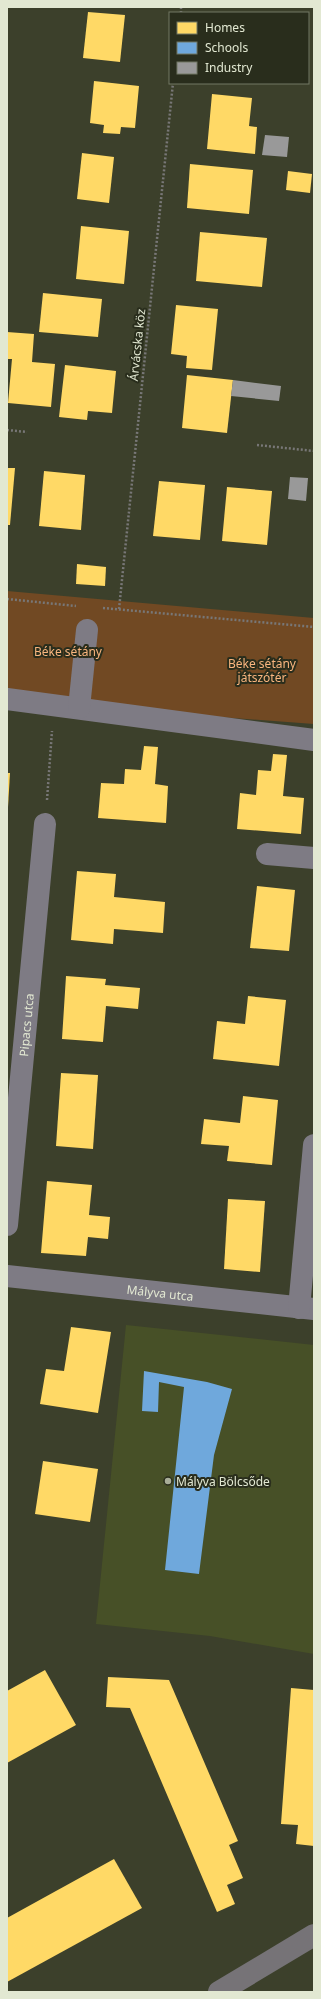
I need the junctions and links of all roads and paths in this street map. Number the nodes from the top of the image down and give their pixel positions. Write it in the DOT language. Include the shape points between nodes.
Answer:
graph roads {
  1 [pos="173,84"];
  2 [pos="7,430"];
  3 [pos="27,432"];
  4 [pos="256,445"];
  5 [pos="314,451"];
  6 [pos="7,599"];
  7 [pos="79,606"];
  8 [pos="101,608"];
  9 [pos="119,609"];
  10 [pos="314,627"];
  11 [pos="87,630"];
  12 [pos="7,699"];
  13 [pos="54,704"];
  14 [pos="79,708"];
  15 [pos="314,740"];
  16 [pos="45,824"];
  17 [pos="268,854"];
  18 [pos="314,858"];
  19 [pos="314,1145"];
  20 [pos="7,1225"];
  21 [pos="7,1276"];
  22 [pos="307,1308"];
  23 [pos="314,1936"];
  24 [pos="219,1992"];
  1 -- 9 [label="path, Árvácska köz"];
  2 -- 3 [label="path"];
  4 -- 5 [label="path"];
  6 -- 7 [label="path"];
  8 -- 9 [label="path"];
  9 -- 10 [label="path"];
  11 -- 14 [label="street"];
  12 -- 13 [label="street"];
  13 -- 14 [label="street"];
  13 -- 16 [label="path"];
  14 -- 15 [label="street"];
  16 -- 20 [label="street, Pipacs utca"];
  17 -- 18 [label="street"];
  19 -- 22 [label="street"];
  21 -- 22 [label="street, Mályva utca"];
  23 -- 24 [label="main road"];
}
